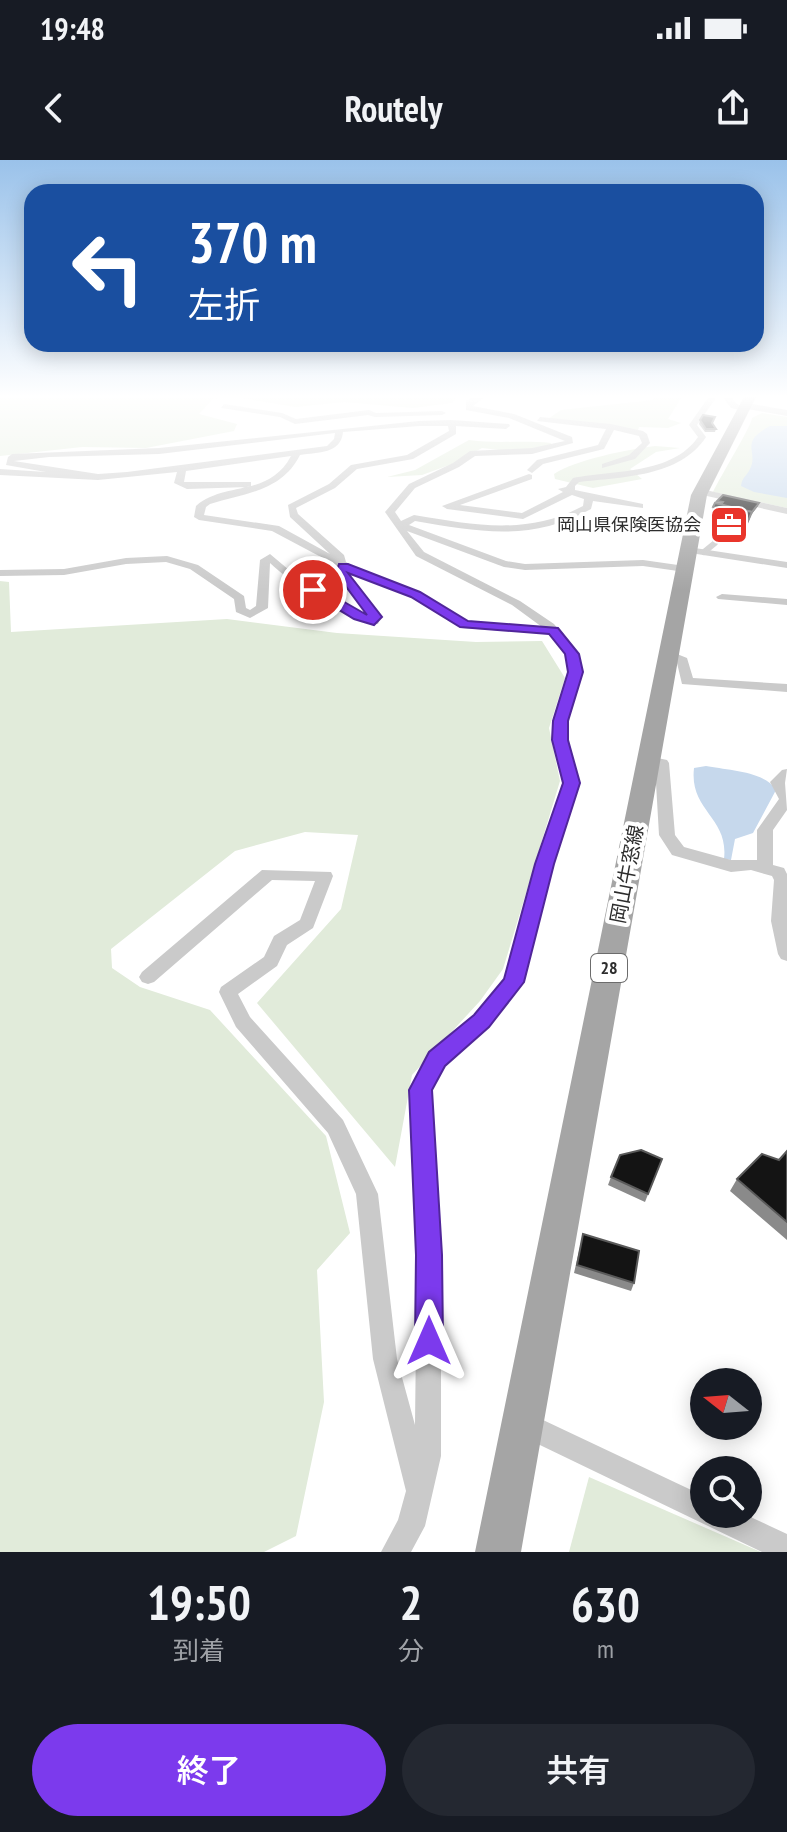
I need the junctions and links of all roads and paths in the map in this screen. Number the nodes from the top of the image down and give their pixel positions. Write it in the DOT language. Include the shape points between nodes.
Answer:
graph roads {
  1 [pos="11,460"];
  2 [pos="236,460"];
  3 [pos="294,460"];
  4 [pos="393,460"];
  5 [pos="464,460"];
  6 [pos="548,460"];
  7 [pos="622,460"];
  8 [pos="676,460"];
  9 [pos="715,460"];
  10 [pos="182,471"];
  11 [pos="0,472"];
  12 [pos="98,477"];
  13 [pos="271,483"];
  14 [pos="571,492"];
  15 [pos="701,492"];
  16 [pos="589,497"];
  17 [pos="447,506"];
  18 [pos="640,506"];
  19 [pos="787,511"];
  20 [pos="408,521"];
  21 [pos="717,531"];
  22 [pos="692,557"];
  23 [pos="787,565"];
  24 [pos="343,566"];
  25 [pos="0,573"];
  26 [pos="722,597"];
  27 [pos="787,602"];
  28 [pos="553,631"];
  29 [pos="667,654"];
  30 [pos="787,688"];
  31 [pos="648,760"];
  32 [pos="787,773"];
  33 [pos="786,798"];
  34 [pos="765,868"];
  35 [pos="784,908"];
  36 [pos="787,954"];
  37 [pos="148,977"];
  38 [pos="524,1424"];
  39 [pos="419,1492"];
  40 [pos="690,1503"];
  41 [pos="743,1528"];
  42 [pos="787,1549"];
  43 [pos="395,1552"];
  44 [pos="498,1552"];
  1 -- 12 [label="street"];
  2 -- 10 [label="street"];
  3 -- 13 [label="street" via="288,472"];
  4 -- 24 [label="street" via="354,467 332,486 291,507"];
  5 -- 20 [label="street" via="425,477 394,504 390,512"];
  6 -- 17 [label="street" via="530,474"];
  7 -- 14 [label="street" via="564,478 562,488"];
  8 -- 14 [label="street" via="576,480"];
  9 -- 15 [label="main road, 岡山牛窓線 / 28"];
  10 -- 12 [label="street"];
  10 -- 13 [label="street" via="179,483 187,486"];
  11 -- 12 [label="street"];
  13 -- 24 [label="street" via="207,502 199,517 275,528"];
  14 -- 16 [label="street"];
  14 -- 17 [label="street" via="523,516"];
  15 -- 19 [label="street"];
  15 -- 22 [label="main road, 岡山牛窓線 / 28"];
  16 -- 18 [label="street"];
  16 -- 20 [label="street" via="588,507 573,516 527,531"];
  17 -- 20 [label="street"];
  20 -- 22 [label="street" via="504,564 525,567"];
  20 -- 28 [label="street" via="410,545 420,554 516,603"];
  21 -- 22 [label="lane" via="715,543"];
  22 -- 23 [label="street"];
  22 -- 29 [label="main road, 岡山牛窓線 / 28"];
  24 -- 25 [label="street" via="342,573 374,621 291,577 270,557 265,560 262,608 250,614 240,610 240,598 194,567 167,559 64,572"];
  24 -- 28 [label="street" via="416,594 465,625"];
  26 -- 27 [label="street"];
  28 -- 39 [label="street" via="572,654 575,672 560,740 571,783 513,982 481,1021 437,1059 421,1090 429,1409 428,1456"];
  29 -- 30 [label="street" via="683,661 687,681"];
  29 -- 31 [label="main road, 岡山牛窓線 / 28"];
  31 -- 34 [label="street" via="662,763 667,835 678,851 731,866"];
  31 -- 38 [label="main road, 岡山牛窓線 / 28"];
  32 -- 33 [label="street" via="777,782"];
  33 -- 34 [label="street" via="765,830"];
  34 -- 35 [label="street" via="778,872 782,880"];
  35 -- 36 [label="street" via="780,921"];
  37 -- 39 [label="street" via="268,874 325,876 307,924 280,941 271,961 228,992 243,1022 336,1127 367,1194 385,1359"];
  38 -- 40 [label="street"];
  38 -- 44 [label="main road, 岡山牛窓線 / 28"];
  39 -- 43 [label="street" via="411,1526"];
  41 -- 42 [label="street"];
}
